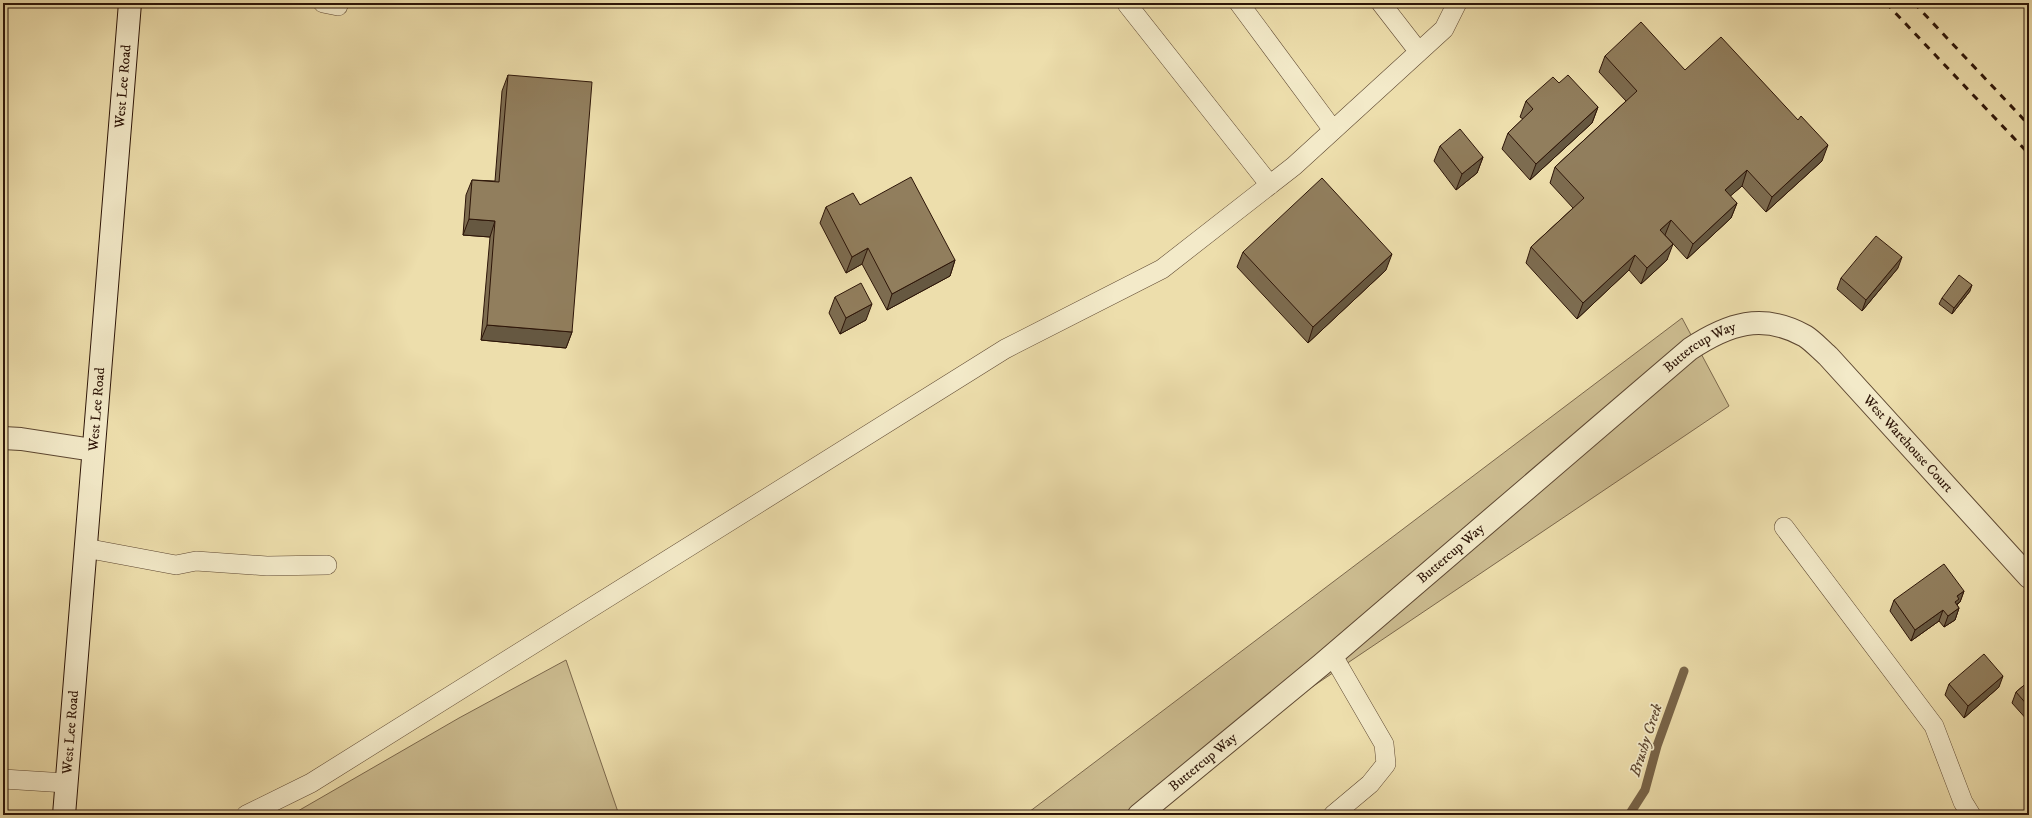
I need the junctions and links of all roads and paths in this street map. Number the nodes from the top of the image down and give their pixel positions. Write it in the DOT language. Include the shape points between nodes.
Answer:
graph roads {
  1 [pos="130,3"];
  2 [pos="1128,3"];
  3 [pos="1239,3"];
  4 [pos="1381,3"];
  5 [pos="1457,3"];
  6 [pos="1419,52"];
  7 [pos="1333,130"];
  8 [pos="1270,185"];
  9 [pos="1777,324"];
  10 [pos="3,438"];
  11 [pos="93,450"];
  12 [pos="1784,527"];
  13 [pos="85,548"];
  14 [pos="327,565"];
  15 [pos="2029,577"];
  16 [pos="1333,656"];
  17 [pos="3,779"];
  18 [pos="66,783"];
  19 [pos="64,815"];
  20 [pos="246,815"];
  21 [pos="1138,815"];
  22 [pos="1333,815"];
  23 [pos="1971,815"];
  1 -- 11 [label="street, West Lee Road"];
  2 -- 8 [label="lane"];
  3 -- 7 [label="lane"];
  4 -- 6 [label="lane"];
  5 -- 6 [label="lane" via="1444,29"];
  6 -- 7 [label="lane"];
  7 -- 8 [label="lane"];
  8 -- 20 [label="lane" via="1162,269 1005,349 310,783"];
  9 -- 15 [label="street, West Warehouse Court" via="1806,337 1828,356"];
  9 -- 16 [label="street, Buttercup Way" via="1743,324 1706,338 1690,349"];
  10 -- 11 [label="street"];
  11 -- 13 [label="street, West Lee Road"];
  12 -- 23 [label="lane" via="1934,726 1963,802"];
  13 -- 14 [label="lane" via="176,565 196,561 267,566"];
  13 -- 18 [label="street, West Lee Road"];
  16 -- 21 [label="street, Buttercup Way"];
  16 -- 22 [label="lane" via="1384,744 1386,764 1370,784"];
  17 -- 18 [label="lane"];
  18 -- 19 [label="street, West Lee Road"];
}
